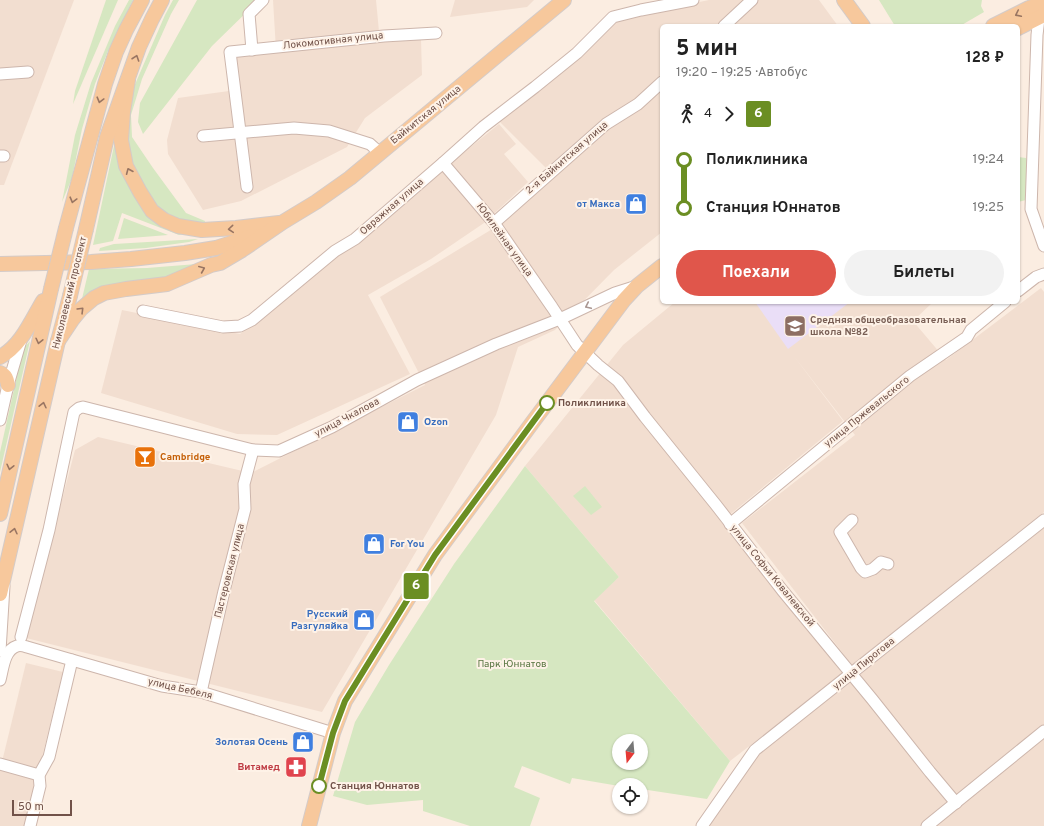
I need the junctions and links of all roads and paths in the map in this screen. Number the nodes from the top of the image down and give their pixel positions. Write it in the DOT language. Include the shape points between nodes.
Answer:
graph roads {
  1 [pos="142,0"];
  2 [pos="162,0"];
  3 [pos="263,0"];
  4 [pos="564,0"];
  5 [pos="693,0"];
  6 [pos="752,0"];
  7 [pos="844,0"];
  8 [pos="1044,3"];
  9 [pos="1041,16"];
  10 [pos="726,24"];
  11 [pos="862,24"];
  12 [pos="997,24"];
  13 [pos="1020,27"];
  14 [pos="436,33"];
  15 [pos="252,50"];
  16 [pos="28,72"];
  17 [pos="0,74"];
  18 [pos="128,80"];
  19 [pos="660,84"];
  20 [pos="241,132"];
  21 [pos="203,136"];
  22 [pos="380,153"];
  23 [pos="443,163"];
  24 [pos="247,188"];
  25 [pos="283,222"];
  26 [pos="494,222"];
  27 [pos="1044,246"];
  28 [pos="0,264"];
  29 [pos="660,268"];
  30 [pos="1044,274"];
  31 [pos="636,286"];
  32 [pos="51,289"];
  33 [pos="1020,289"];
  34 [pos="1003,304"];
  35 [pos="143,311"];
  36 [pos="560,319"];
  37 [pos="21,339"];
  38 [pos="58,341"];
  39 [pos="585,353"];
  40 [pos="0,357"];
  41 [pos="0,373"];
  42 [pos="8,385"];
  43 [pos="0,420"];
  44 [pos="253,450"];
  45 [pos="0,514"];
  46 [pos="852,520"];
  47 [pos="1044,520"];
  48 [pos="730,524"];
  49 [pos="888,564"];
  50 [pos="5,569"];
  51 [pos="0,594"];
  52 [pos="20,637"];
  53 [pos="0,651"];
  54 [pos="72,660"];
  55 [pos="851,675"];
  56 [pos="0,680"];
  57 [pos="201,692"];
  58 [pos="1044,732"];
  59 [pos="333,733"];
  60 [pos="0,764"];
  61 [pos="39,775"];
  62 [pos="956,803"];
  63 [pos="30,826"];
  64 [pos="309,826"];
  65 [pos="702,826"];
  66 [pos="927,826"];
  1 -- 32 [label="main road, Николаевский проспект, one-way, bridge" via="116,52 104,84"];
  18 -- 2 [label="main road, Николаевский проспект, one-way" via="139,47"];
  3 -- 15 [label="street" via="249,14"];
  4 -- 22 [label="main road, Байкитская улица"];
  5 -- 23 [label="street, Овражная улица" via="613,17 577,53 483,127"];
  6 -- 10 [label="street"];
  7 -- 11 [label="main road"];
  8 -- 12 [label="main road, one-way"];
  9 -- 13 [label="main road"];
  9 -- 27 [label="street" via="1037,35 1031,209"];
  14 -- 15 [label="street, Локомотивная улица"];
  15 -- 20 [label="street, Локомотивная улица" via="230,52"];
  16 -- 17 [label="street"];
  25 -- 18 [label="main road, one-way" via="202,230 178,226 152,211 126,166 121,140"];
  18 -- 38 [label="main road, Николаевский проспект, bridge" via="107,137"];
  19 -- 26 [label="street, 2-я Байкитская улица" via="638,104 606,124"];
  20 -- 21 [label="street"];
  20 -- 22 [label="street" via="294,128 329,131 370,144"];
  20 -- 24 [label="street"];
  22 -- 25 [label="main road, Байкитская улица" via="350,178"];
  23 -- 26 [label="street, Юбилейная улица"];
  23 -- 35 [label="street, Овражная улица" via="355,239 335,251 252,320 240,326 223,327"];
  25 -- 28 [label="main road" via="249,238 216,248 185,253 91,262"];
  38 -- 25 [label="main road, one-way" via="72,320 94,298 104,293 167,284 220,263"];
  26 -- 36 [label="street, Юбилейная улица"];
  29 -- 31 [label="main road"];
  30 -- 33 [label="street"];
  31 -- 36 [label="street, улица Чкалова, one-way"];
  31 -- 39 [label="main road"];
  32 -- 37 [label="main road"];
  32 -- 45 [label="main road, Николаевский проспект, one-way"];
  34 -- 48 [label="street, улица Пржевальского" via="971,330 967,337 910,376"];
  36 -- 39 [label="street" via="576,345"];
  36 -- 44 [label="street, улица Чкалова" via="496,344 417,380 332,427 279,451"];
  37 -- 40 [label="main road"];
  37 -- 42 [label="street"];
  50 -- 38 [label="main road, Николаевский проспект, one-way"];
  39 -- 48 [label="street, улица Софьи Ковалевской" via="618,381"];
  39 -- 59 [label="main road" via="435,555 345,701"];
  41 -- 42 [label="main road" via="7,379"];
  42 -- 43 [label="street"];
  44 -- 52 [label="street, улица Чкалова" via="83,407 74,412 49,530"];
  44 -- 57 [label="street, Пастеровская улица" via="244,484 245,509"];
  46 -- 49 [label="street" via="840,532 861,568 865,572 881,562"];
  47 -- 55 [label="street, улица Пирогова"];
  48 -- 55 [label="street, улица Софьи Ковалевской"];
  50 -- 51 [label="main road, Николаевский проспект"];
  50 -- 53 [label="street"];
  54 -- 56 [label="street, улица Бебеля" via="17,646 6,656"];
  54 -- 57 [label="street, улица Бебеля" via="162,686"];
  54 -- 61 [label="street" via="49,757"];
  55 -- 62 [label="street, улица Софьи Ковалевской"];
  55 -- 65 [label="street, улица Пирогова" via="755,750"];
  57 -- 59 [label="street, улица Бебеля"];
  58 -- 62 [label="street"];
  59 -- 64 [label="main road"];
  60 -- 61 [label="street"];
  61 -- 63 [label="street" via="40,786"];
  62 -- 66 [label="street"];
}
